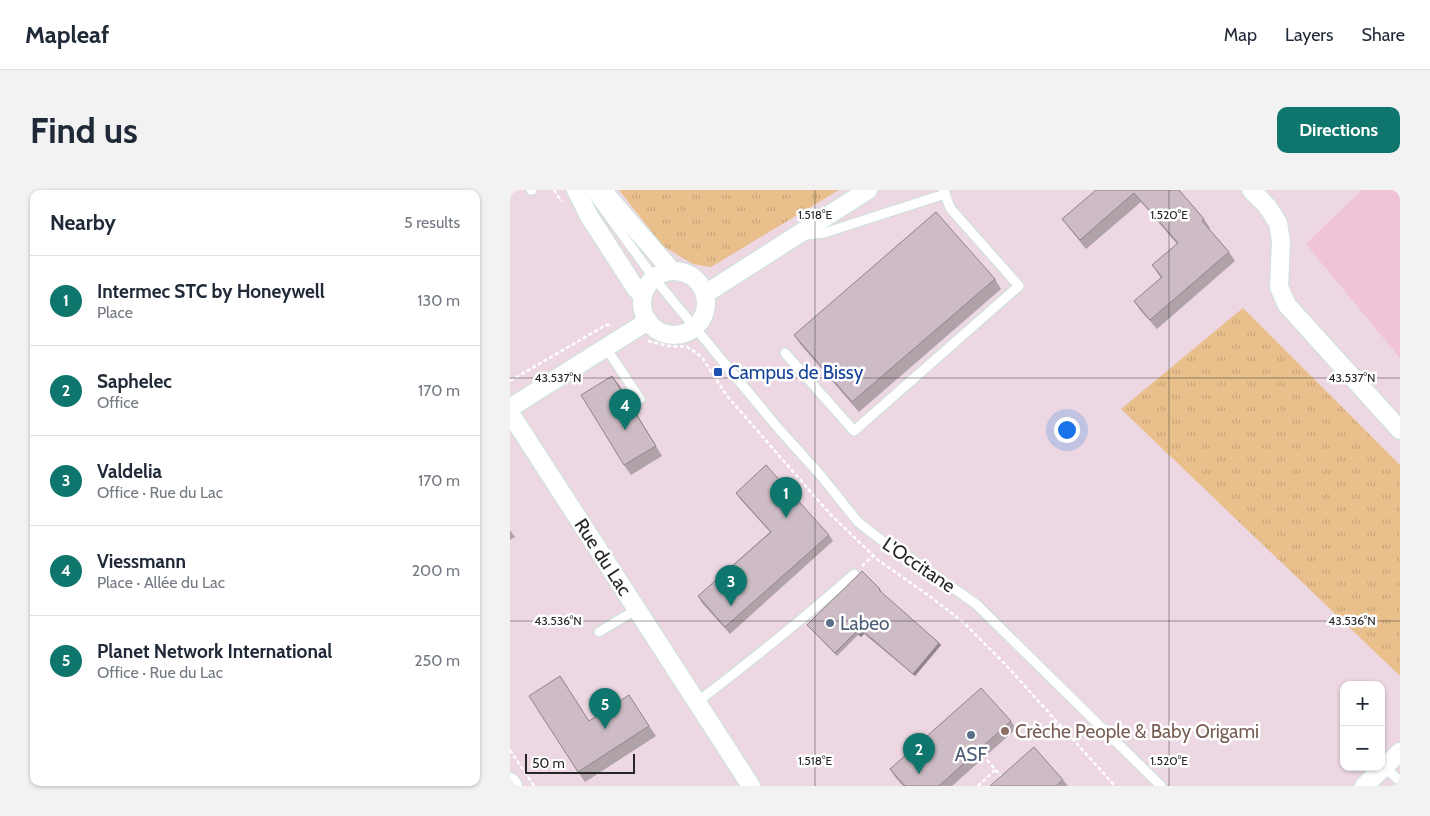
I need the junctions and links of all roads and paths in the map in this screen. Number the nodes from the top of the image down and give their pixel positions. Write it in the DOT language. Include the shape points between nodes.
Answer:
graph roads {
  1 [pos="576,190"];
  2 [pos="590,190"];
  3 [pos="602,190"];
  4 [pos="868,190"];
  5 [pos="1252,190"];
  6 [pos="945,192"];
  7 [pos="588,216"];
  8 [pos="797,235"];
  9 [pos="627,242"];
  10 [pos="672,271"];
  11 [pos="654,278"];
  12 [pos="705,294"];
  13 [pos="643,296"];
  14 [pos="648,321"];
  15 [pos="613,325"];
  16 [pos="695,326"];
  17 [pos="606,348"];
  18 [pos="785,353"];
  19 [pos="510,382"];
  20 [pos="640,399"];
  21 [pos="510,408"];
  22 [pos="510,413"];
  23 [pos="1400,430"];
  24 [pos="873,556"];
  25 [pos="854,574"];
  26 [pos="637,609"];
  27 [pos="599,632"];
  28 [pos="697,702"];
  29 [pos="510,750"];
  30 [pos="1400,752"];
  31 [pos="987,760"];
  32 [pos="1385,766"];
  33 [pos="1385,768"];
  34 [pos="996,770"];
  35 [pos="1380,771"];
  36 [pos="1003,778"];
  37 [pos="1400,781"];
  38 [pos="510,782"];
  39 [pos="513,786"];
  40 [pos="534,786"];
  41 [pos="751,786"];
  42 [pos="978,786"];
  43 [pos="1161,786"];
  44 [pos="1364,786"];
  1 -- 7 [label="street"];
  2 -- 9 [label="lane, L'Occitane"];
  3 -- 10 [label="street"];
  4 -- 8 [label="street"];
  5 -- 23 [label="street" via="1278,223 1281,241 1279,287 1287,305"];
  6 -- 8 [label="lane" via="824,233"];
  6 -- 18 [label="lane" via="950,208 1019,286 854,431"];
  7 -- 9 [label="lane"];
  7 -- 13 [label="street"];
  8 -- 12 [label="street"];
  9 -- 11 [label="lane, L'Occitane"];
  10 -- 11 [label="street"];
  10 -- 12 [label="street" via="692,277"];
  11 -- 13 [label="street"];
  11 -- 16 [label="lane, L'Occitane"];
  12 -- 16 [label="street" via="705,311"];
  13 -- 14 [label="street" via="642,305"];
  14 -- 16 [label="street" via="665,333 686,332"];
  14 -- 17 [label="street"];
  15 -- 19 [label="path" via="606,324 591,336"];
  16 -- 43 [label="lane, L'Occitane" via="858,522 976,604"];
  17 -- 20 [label="lane"];
  17 -- 21 [label="street"];
  22 -- 26 [label="street, Rue du Lac"];
  24 -- 25 [label="path"];
  25 -- 28 [label="lane" via="760,654"];
  26 -- 27 [label="lane"];
  26 -- 28 [label="street, Rue du Lac"];
  28 -- 41 [label="street, Rue du Lac"];
  29 -- 40 [label="path"];
  30 -- 32 [label="street"];
  31 -- 34 [label="path"];
  33 -- 37 [label="lane"];
  34 -- 36 [label="path"];
  34 -- 42 [label="path"];
  35 -- 44 [label="street"];
  38 -- 39 [label="street"];
}
